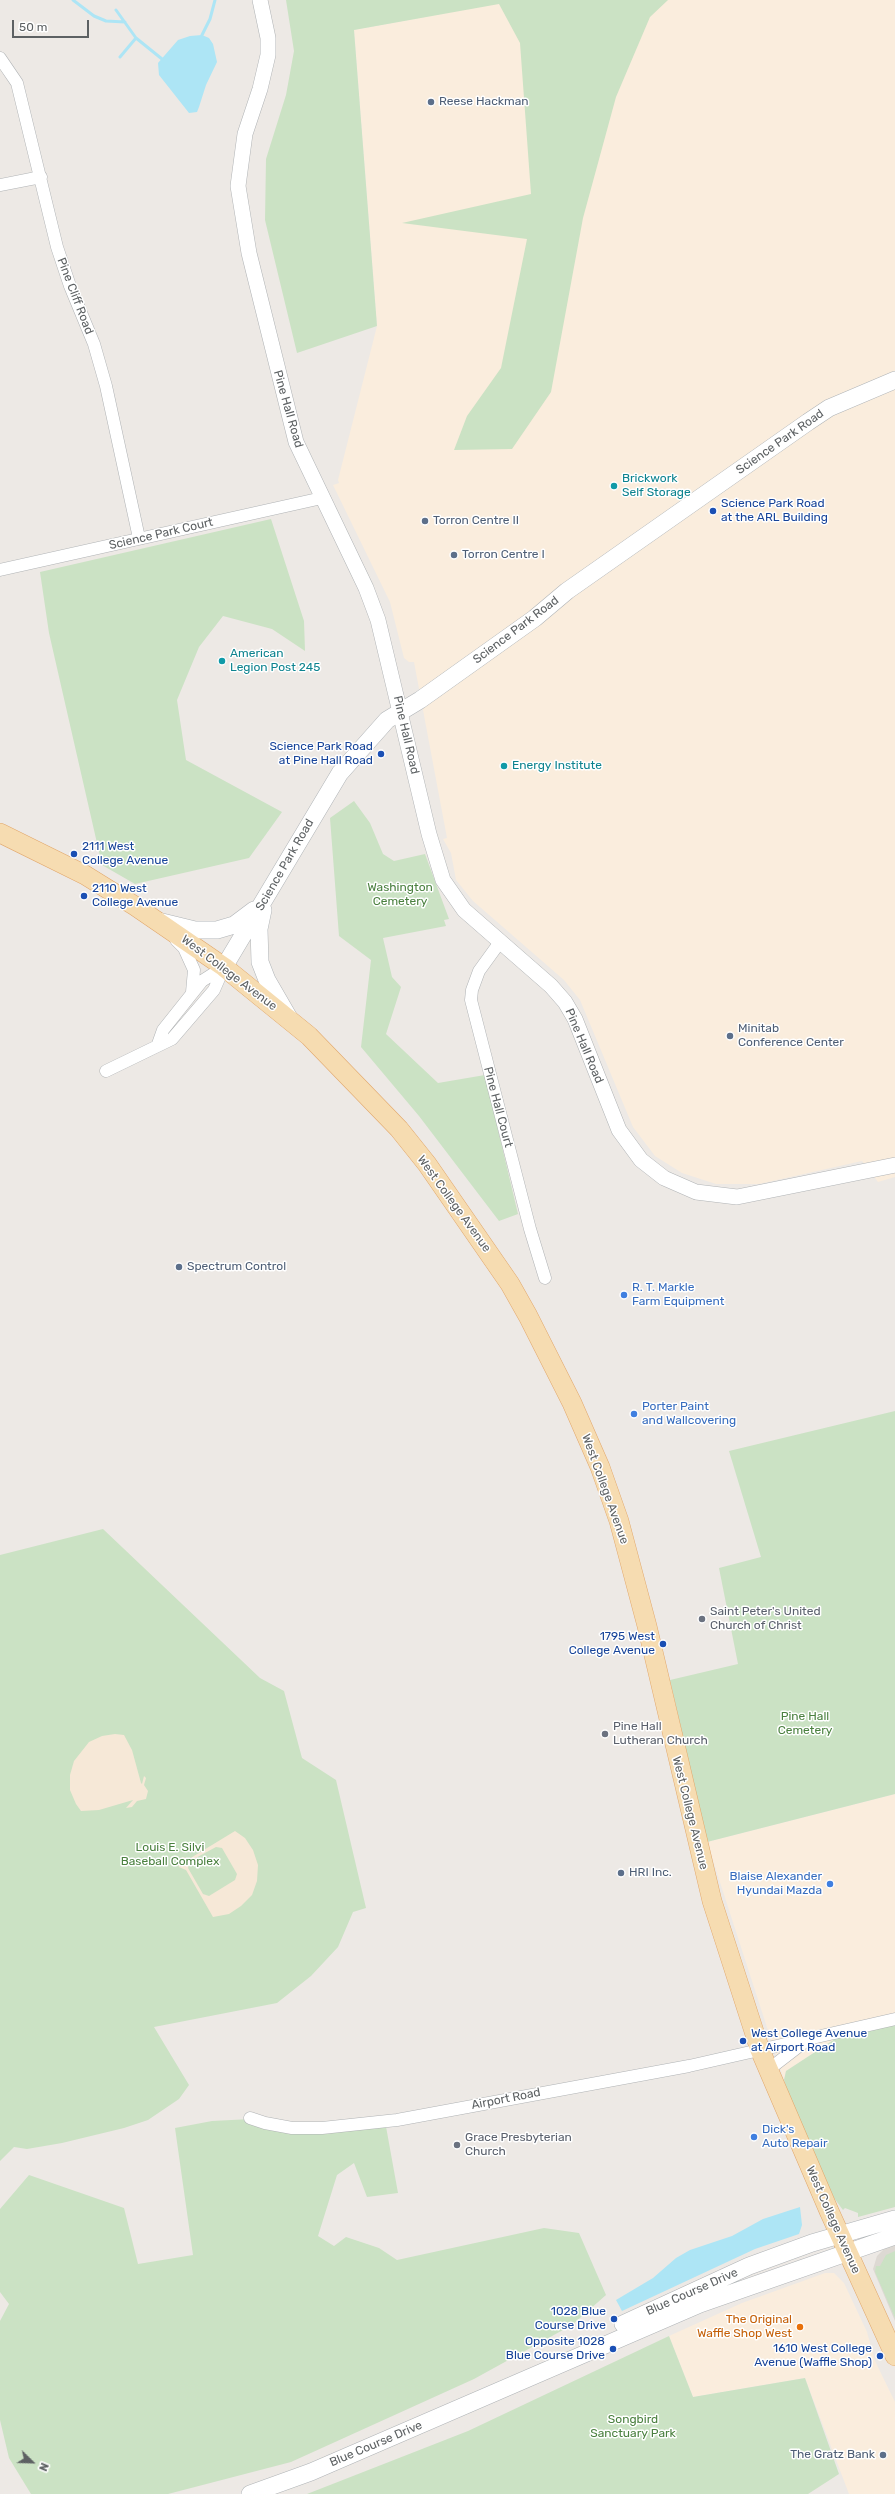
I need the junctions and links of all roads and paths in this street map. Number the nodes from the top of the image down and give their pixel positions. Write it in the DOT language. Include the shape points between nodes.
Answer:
graph roads {
  1 [pos="260,0"];
  2 [pos="0,58"];
  3 [pos="41,177"];
  4 [pos="0,185"];
  5 [pos="895,380"];
  6 [pos="322,498"];
  7 [pos="139,538"];
  8 [pos="0,570"];
  9 [pos="401,710"];
  10 [pos="0,833"];
  11 [pos="267,894"];
  12 [pos="157,921"];
  13 [pos="500,942"];
  14 [pos="224,967"];
  15 [pos="191,996"];
  16 [pos="290,1019"];
  17 [pos="158,1044"];
  18 [pos="106,1071"];
  19 [pos="895,1165"];
  20 [pos="545,1278"];
  21 [pos="895,2019"];
  22 [pos="806,2041"];
  23 [pos="760,2050"];
  24 [pos="768,2070"];
  25 [pos="250,2118"];
  26 [pos="895,2219"];
  27 [pos="895,2236"];
  28 [pos="843,2243"];
  29 [pos="895,2356"];
  30 [pos="250,2494"];
  1 -- 6 [label="street, Pine Hall Road" via="268,38 268,55 240,159 238,186 242,216 290,420 299,449"];
  2 -- 3 [label="street, Pine Cliff Road" via="17,83"];
  3 -- 4 [label="street"];
  3 -- 7 [label="street, Pine Cliff Road" via="57,248 94,344 106,386"];
  5 -- 9 [label="main road, Science Park Road" via="829,408 808,422 567,591 535,618 420,700"];
  6 -- 7 [label="street, Science Park Court"];
  6 -- 9 [label="street, Pine Hall Road" via="372,603"];
  7 -- 8 [label="street, Science Park Court"];
  9 -- 11 [label="main road, Science Park Road" via="387,720 340,773"];
  9 -- 13 [label="street, Pine Hall Road" via="429,834 443,880 464,910"];
  10 -- 12 [label="main road, West College Avenue" via="86,875"];
  11 -- 12 [label="main road" via="248,916 226,928 201,931"];
  11 -- 14 [label="main road, Science Park Road"];
  11 -- 16 [label="main road" via="259,929 260,962 267,980"];
  12 -- 14 [label="main road, West College Avenue"];
  12 -- 15 [label="street" via="184,948 191,961 195,977"];
  13 -- 19 [label="street, Pine Hall Road" via="551,986 565,1002 575,1019 619,1130 641,1160 664,1178 696,1192 736,1197"];
  13 -- 20 [label="street, Pine Hall Court" via="479,971 472,990 472,1000 530,1230"];
  14 -- 15 [label="street" via="202,981"];
  14 -- 16 [label="main road, West College Avenue"];
  14 -- 17 [label="street" via="214,990 172,1039"];
  15 -- 17 [label="street" via="163,1030"];
  16 -- 23 [label="main road, West College Avenue" via="399,1129 431,1169 510,1284 572,1403 600,1467 629,1556 710,1894"];
  17 -- 18 [label="street"];
  21 -- 22 [label="street, Airport Road"];
  22 -- 23 [label="street, Airport Road"];
  22 -- 24 [label="street"];
  23 -- 24 [label="main road, West College Avenue"];
  23 -- 25 [label="street, Airport Road" via="689,2066 397,2120 322,2128 292,2128"];
  24 -- 28 [label="main road, West College Avenue"];
  26 -- 28 [label="main road, Blue Course Drive"];
  27 -- 28 [label="main road, Blue Course Drive"];
  28 -- 29 [label="main road, West College Avenue"];
  28 -- 30 [label="main road, Blue Course Drive" via="311,2472"];
}
